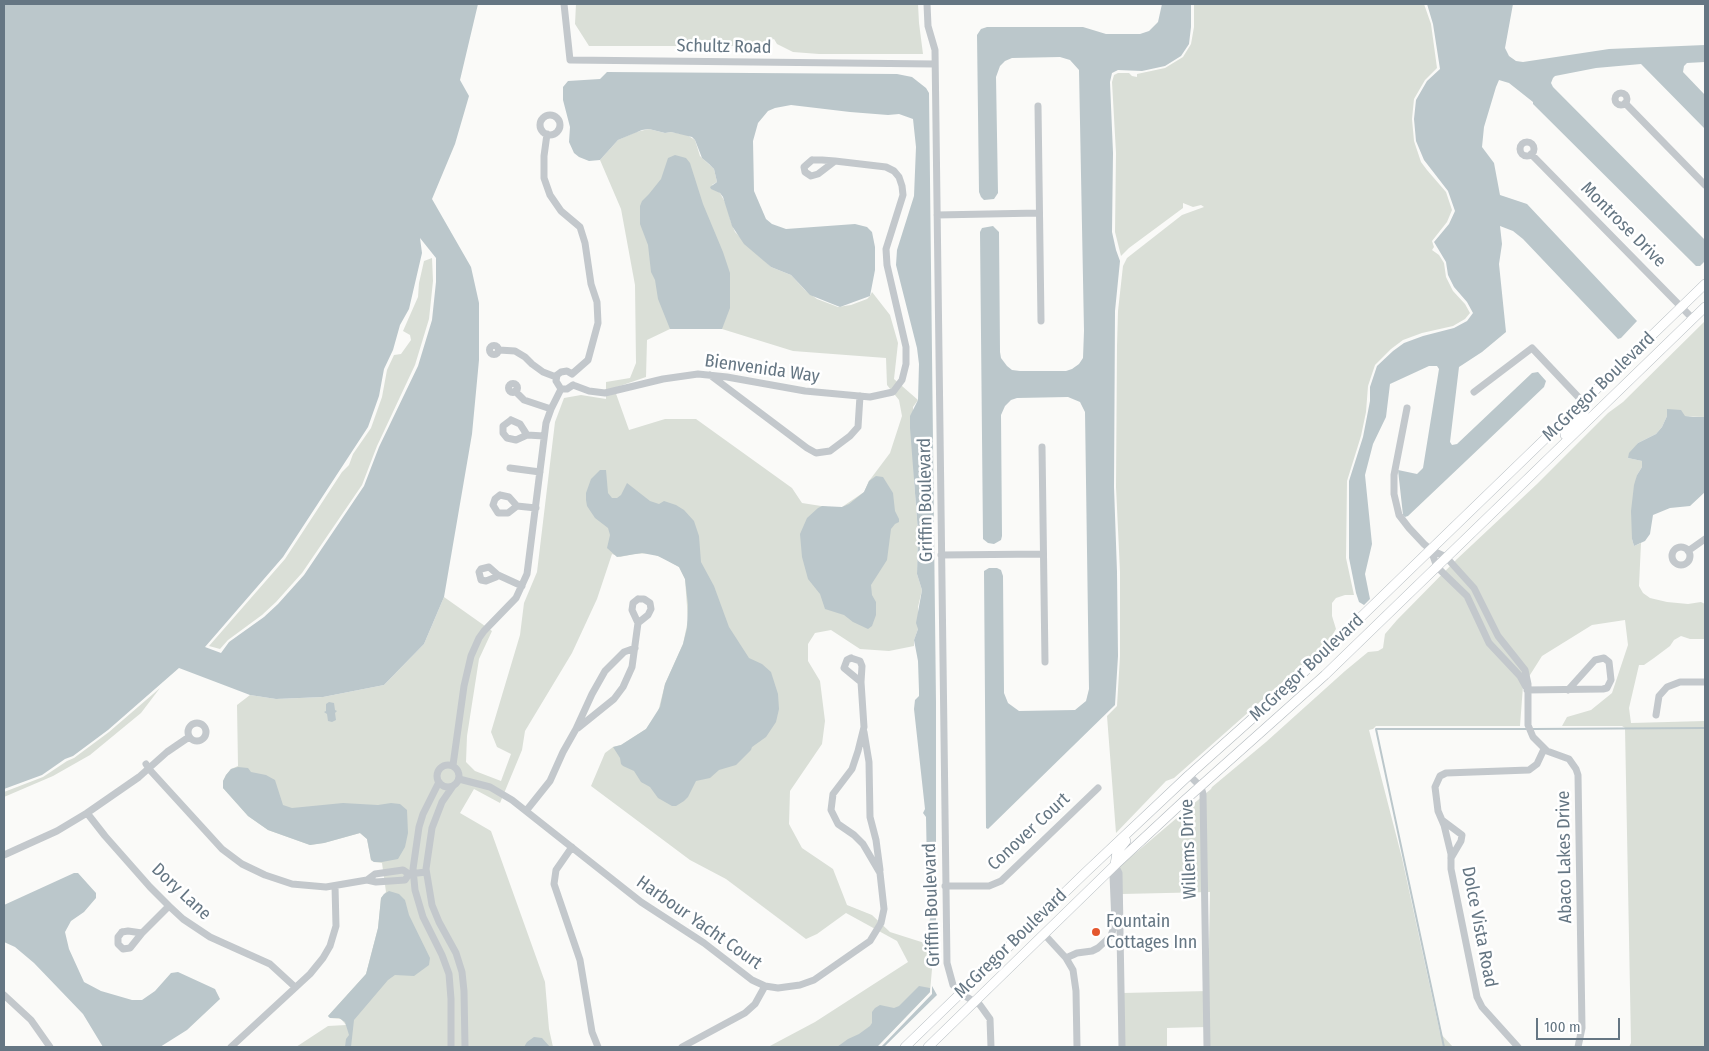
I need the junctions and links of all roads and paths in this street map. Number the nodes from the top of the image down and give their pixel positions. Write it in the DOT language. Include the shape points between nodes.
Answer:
graph roads {
  1 [pos="564,4"];
  2 [pos="927,4"];
  3 [pos="935,64"];
  4 [pos="1626,103"];
  5 [pos="1038,106"];
  6 [pos="547,134"];
  7 [pos="1531,154"];
  8 [pos="835,161"];
  9 [pos="1705,185"];
  10 [pos="1039,213"];
  11 [pos="937,215"];
  12 [pos="1705,284"];
  13 [pos="1682,306"];
  14 [pos="1705,306"];
  15 [pos="1693,319"];
  16 [pos="1040,321"];
  17 [pos="499,350"];
  18 [pos="572,374"];
  19 [pos="710,375"];
  20 [pos="556,377"];
  21 [pos="573,385"];
  22 [pos="561,389"];
  23 [pos="515,391"];
  24 [pos="1474,392"];
  25 [pos="860,396"];
  26 [pos="1583,402"];
  27 [pos="1407,408"];
  28 [pos="551,409"];
  29 [pos="527,434"];
  30 [pos="544,436"];
  31 [pos="1042,446"];
  32 [pos="1557,450"];
  33 [pos="510,468"];
  34 [pos="540,472"];
  35 [pos="517,506"];
  36 [pos="536,508"];
  37 [pos="1705,539"];
  38 [pos="1431,550"];
  39 [pos="1688,551"];
  40 [pos="1043,554"];
  41 [pos="941,555"];
  42 [pos="1446,557"];
  43 [pos="1437,566"];
  44 [pos="498,574"];
  45 [pos="522,586"];
  46 [pos="638,623"];
  47 [pos="634,648"];
  48 [pos="1045,662"];
  49 [pos="861,682"];
  50 [pos="1705,682"];
  51 [pos="1527,690"];
  52 [pos="1568,690"];
  53 [pos="1656,715"];
  54 [pos="864,727"];
  55 [pos="576,729"];
  56 [pos="189,737"];
  57 [pos="1544,749"];
  58 [pos="453,765"];
  59 [pos="148,767"];
  60 [pos="1189,774"];
  61 [pos="459,779"];
  62 [pos="439,782"];
  63 [pos="453,786"];
  64 [pos="1200,786"];
  65 [pos="1098,788"];
  66 [pos="1157,805"];
  67 [pos="526,811"];
  68 [pos="87,813"];
  69 [pos="1442,820"];
  70 [pos="572,847"];
  71 [pos="4,855"];
  72 [pos="1451,858"];
  73 [pos="1115,865"];
  74 [pos="389,872"];
  75 [pos="426,872"];
  76 [pos="880,872"];
  77 [pos="411,874"];
  78 [pos="367,880"];
  79 [pos="390,881"];
  80 [pos="335,886"];
  81 [pos="945,886"];
  82 [pos="169,906"];
  83 [pos="142,933"];
  84 [pos="1044,934"];
  85 [pos="1066,958"];
  86 [pos="765,986"];
  87 [pos="295,987"];
  88 [pos="960,993"];
  89 [pos="4,995"];
  90 [pos="974,1002"];
  91 [pos="50,1047"];
  92 [pos="231,1047"];
  93 [pos="451,1047"];
  94 [pos="464,1047"];
  95 [pos="598,1047"];
  96 [pos="682,1047"];
  97 [pos="904,1047"];
  98 [pos="928,1047"];
  99 [pos="991,1047"];
  100 [pos="1077,1047"];
  101 [pos="1122,1047"];
  102 [pos="1207,1047"];
  103 [pos="1518,1047"];
  104 [pos="1578,1047"];
  1 -- 3 [label="street, Schultz Road" via="570,60"];
  2 -- 3 [label="street, Griffin Boulevard"];
  3 -- 11 [label="street, Griffin Boulevard"];
  4 -- 9 [label="street"];
  5 -- 10 [label="street"];
  6 -- 18 [label="street" via="544,178 561,211 580,227 597,302 598,323 588,360"];
  7 -- 13 [label="street, Montrose Drive"];
  8 -- 25 [label="street, Bienvenida Way" via="886,167 899,177 903,195 886,256 906,347 906,364 902,380 893,392"];
  10 -- 11 [label="street"];
  10 -- 16 [label="street"];
  11 -- 41 [label="street, Griffin Boulevard"];
  12 -- 13 [label="main road, McGregor Boulevard"];
  13 -- 15 [label="street, Montrose Drive"];
  13 -- 26 [label="main road, McGregor Boulevard"];
  14 -- 15 [label="main road, McGregor Boulevard"];
  15 -- 32 [label="main road, McGregor Boulevard"];
  17 -- 20 [label="street" via="514,351 543,372"];
  18 -- 20 [label="street" via="564,371"];
  18 -- 21 [label="street"];
  19 -- 21 [label="street, Bienvenida Way" via="663,378 605,392"];
  19 -- 25 [label="street, Bienvenida Way"];
  19 -- 25 [label="street" via="816,453 830,451 858,427"];
  20 -- 22 [label="street"];
  21 -- 22 [label="street"];
  22 -- 28 [label="street"];
  23 -- 28 [label="street" via="524,400"];
  24 -- 26 [label="street" via="1532,348"];
  26 -- 32 [label="main road" via="1584,414"];
  26 -- 38 [label="main road, McGregor Boulevard"];
  27 -- 38 [label="street" via="1394,475 1395,501 1404,522"];
  28 -- 30 [label="street"];
  29 -- 30 [label="street"];
  30 -- 34 [label="street"];
  31 -- 40 [label="street"];
  32 -- 42 [label="main road, McGregor Boulevard"];
  33 -- 34 [label="street"];
  34 -- 36 [label="street"];
  35 -- 36 [label="street"];
  36 -- 45 [label="street" via="530,562"];
  37 -- 39 [label="street"];
  38 -- 42 [label="street"];
  38 -- 43 [label="street"];
  38 -- 60 [label="main road, McGregor Boulevard" via="1301,675"];
  40 -- 41 [label="street"];
  40 -- 48 [label="street"];
  41 -- 81 [label="street, Griffin Boulevard"];
  42 -- 43 [label="main road, McGregor Boulevard"];
  42 -- 51 [label="street" via="1474,588 1498,636 1525,670"];
  43 -- 51 [label="street" via="1467,596 1484,636 1520,676"];
  43 -- 64 [label="main road, McGregor Boulevard" via="1324,675"];
  44 -- 45 [label="street"];
  45 -- 58 [label="street" via="511,604 476,644 465,678"];
  46 -- 47 [label="street"];
  47 -- 55 [label="street" via="624,652 605,671"];
  47 -- 55 [label="street" via="632,667 623,688"];
  49 -- 54 [label="street, Harbour Yacht Court"];
  50 -- 53 [label="street" via="1680,682 1667,687 1659,696"];
  51 -- 52 [label="street"];
  51 -- 57 [label="street" via="1528,725"];
  52 -- 52 [label="street" via="1607,688 1612,680 1609,662 1604,658 1595,660"];
  54 -- 76 [label="street, Harbour Yacht Court" via="869,762 869,804"];
  54 -- 76 [label="street, Harbour Yacht Court" via="852,769 832,794 830,810 838,824 863,844"];
  55 -- 67 [label="street" via="550,781"];
  56 -- 59 [label="street"];
  57 -- 69 [label="street, Dolce Vista Road" via="1537,764 1529,770 1452,772 1440,776 1435,791"];
  57 -- 104 [label="street, Abaco Lakes Drive" via="1573,763 1579,782 1582,1028"];
  58 -- 61 [label="street" via="459,772"];
  58 -- 62 [label="street" via="441,768 437,774"];
  59 -- 68 [label="street" via="125,788"];
  59 -- 80 [label="street" via="222,849 242,864 292,884"];
  60 -- 64 [label="street, Willems Drive"];
  60 -- 66 [label="main road, McGregor Boulevard"];
  61 -- 63 [label="street"];
  61 -- 67 [label="street, Harbour Yacht Court" via="498,790"];
  62 -- 63 [label="street"];
  62 -- 77 [label="street" via="419,827"];
  63 -- 75 [label="street" via="442,802 432,828"];
  64 -- 73 [label="main road, McGregor Boulevard"];
  64 -- 102 [label="street, Willems Drive" via="1204,815"];
  65 -- 81 [label="street, Conover Court" via="1001,881 989,886"];
  66 -- 73 [label="main road" via="1119,849"];
  66 -- 88 [label="main road, McGregor Boulevard"];
  67 -- 70 [label="street, Harbour Yacht Court"];
  68 -- 71 [label="street" via="57,831"];
  68 -- 82 [label="street, Dory Lane"];
  69 -- 72 [label="street, Dolce Vista Road"];
  69 -- 72 [label="street, Dolce Vista Road" via="1462,835 1462,841"];
  70 -- 86 [label="street, Harbour Yacht Court" via="646,906"];
  70 -- 95 [label="street" via="556,870 554,884 580,960 592,1032"];
  72 -- 103 [label="street, Dolce Vista Road" via="1477,997"];
  73 -- 84 [label="main road, McGregor Boulevard"];
  73 -- 85 [label="street" via="1115,923 1111,936 1092,950"];
  73 -- 101 [label="street" via="1119,873"];
  74 -- 77 [label="street" via="403,870"];
  74 -- 78 [label="street" via="374,874"];
  74 -- 79 [label="street"];
  75 -- 77 [label="street"];
  75 -- 94 [label="street" via="432,905 462,972"];
  76 -- 86 [label="street, Harbour Yacht Court" via="884,909 881,924 870,941 814,980 785,989"];
  77 -- 79 [label="street" via="405,880"];
  77 -- 93 [label="street" via="423,916 449,974"];
  78 -- 79 [label="street"];
  78 -- 80 [label="street"];
  80 -- 87 [label="street" via="336,926 330,946 318,965"];
  81 -- 88 [label="street, Griffin Boulevard" via="947,963 953,985"];
  82 -- 83 [label="street"];
  82 -- 87 [label="street, Dory Lane" via="196,929 270,964"];
  84 -- 85 [label="street"];
  84 -- 90 [label="main road, McGregor Boulevard"];
  85 -- 100 [label="street" via="1076,984"];
  86 -- 96 [label="street" via="745,1013"];
  87 -- 92 [label="street"];
  88 -- 90 [label="street"];
  88 -- 97 [label="main road, McGregor Boulevard"];
  89 -- 91 [label="street" via="31,1020"];
  90 -- 98 [label="main road, McGregor Boulevard"];
  90 -- 99 [label="street" via="990,1019"];
}
